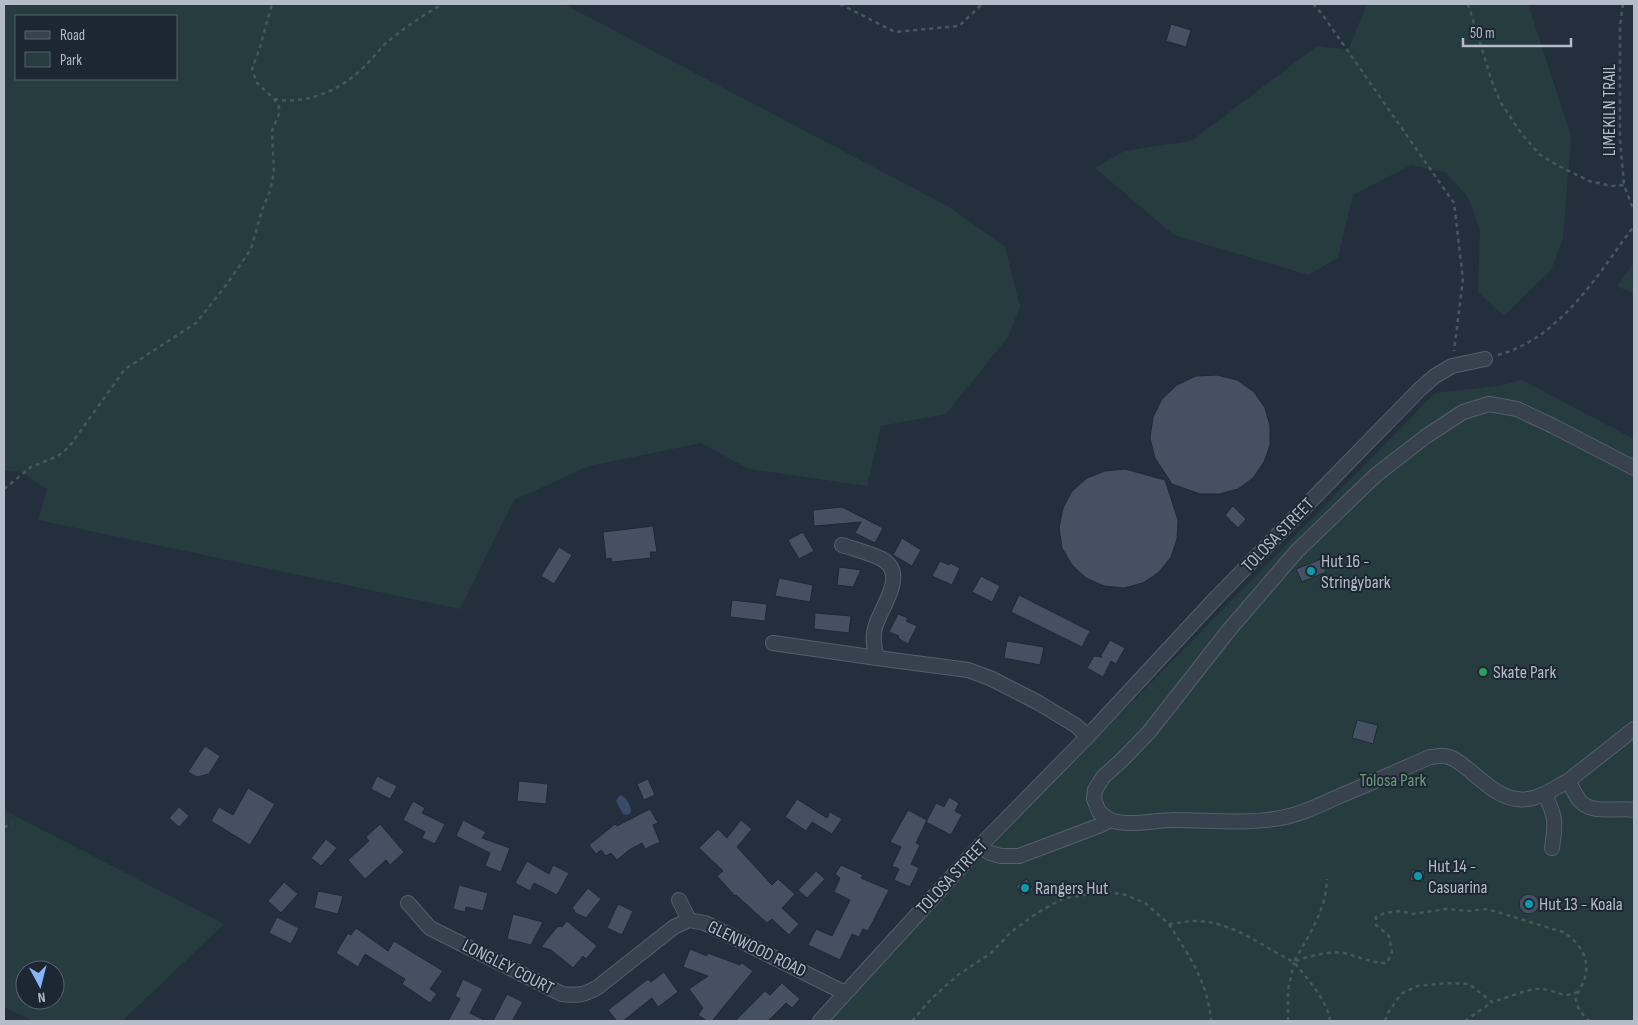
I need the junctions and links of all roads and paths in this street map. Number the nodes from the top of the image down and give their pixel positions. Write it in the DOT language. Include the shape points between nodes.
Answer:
graph roads {
  1 [pos="272,4"];
  2 [pos="443,4"];
  3 [pos="840,4"];
  4 [pos="982,4"];
  5 [pos="1313,4"];
  6 [pos="1468,4"];
  7 [pos="1623,4"];
  8 [pos="274,98"];
  9 [pos="1624,185"];
  10 [pos="1634,211"];
  11 [pos="1634,226"];
  12 [pos="1485,359"];
  13 [pos="1452,366"];
  14 [pos="1634,468"];
  15 [pos="4,489"];
  16 [pos="842,545"];
  17 [pos="773,643"];
  18 [pos="877,658"];
  19 [pos="1634,729"];
  20 [pos="1088,736"];
  21 [pos="1568,780"];
  22 [pos="1545,794"];
  23 [pos="1634,810"];
  24 [pos="1110,820"];
  25 [pos="12,824"];
  26 [pos="4,827"];
  27 [pos="980,846"];
  28 [pos="1552,848"];
  29 [pos="1327,879"];
  30 [pos="678,900"];
  31 [pos="408,903"];
  32 [pos="689,920"];
  33 [pos="1169,924"];
  34 [pos="1294,962"];
  35 [pos="1580,989"];
  36 [pos="845,993"];
  37 [pos="1492,1002"];
  38 [pos="820,1021"];
  39 [pos="912,1021"];
  40 [pos="1211,1021"];
  41 [pos="1288,1021"];
  42 [pos="1330,1021"];
  43 [pos="1384,1021"];
  44 [pos="1465,1021"];
  45 [pos="1590,1021"];
  1 -- 8 [label="path" via="252,69 257,83"];
  2 -- 8 [label="path" via="412,22 345,82 307,100"];
  3 -- 4 [label="path" via="895,32 959,26"];
  5 -- 13 [label="path" via="1454,203 1463,279"];
  6 -- 9 [label="path" via="1501,103 1539,154 1589,182"];
  7 -- 9 [label="path, LIMEKILN TRAIL" via="1620,26 1620,140"];
  8 -- 15 [label="path" via="279,107 272,131 274,172 252,250 196,324 125,369 69,446 58,456 31,467"];
  9 -- 10 [label="path, LIMEKILN TRAIL"];
  11 -- 12 [label="path" via="1565,314 1522,345"];
  12 -- 13 [label="street, TOLOSA STREET"];
  13 -- 20 [label="street, TOLOSA STREET" via="1420,389 1216,598"];
  14 -- 24 [label="street" via="1517,409 1489,404 1463,412 1425,437 1376,475 1297,552 1229,630 1149,732 1103,777 1094,799 1099,812"];
  16 -- 18 [label="street" via="881,559 893,572 893,587 875,628 873,642"];
  17 -- 18 [label="street"];
  18 -- 20 [label="street" via="968,670 990,678 1039,703"];
  19 -- 21 [label="street"];
  20 -- 27 [label="street, TOLOSA STREET"];
  21 -- 22 [label="street"];
  21 -- 23 [label="street" via="1587,806"];
  22 -- 24 [label="street" via="1522,800 1501,795 1452,757 1443,755 1430,757 1285,818 1218,822 1127,823"];
  22 -- 28 [label="street" via="1555,820"];
  24 -- 27 [label="street" via="1019,856 1001,856"];
  25 -- 26 [label="path"];
  27 -- 36 [label="street, TOLOSA STREET"];
  29 -- 34 [label="path" via="1322,911"];
  30 -- 32 [label="street, GLENWOOD ROAD"];
  31 -- 32 [label="street, LONGLEY COURT" via="430,928 571,996 598,987 674,927"];
  32 -- 36 [label="street, GLENWOOD ROAD" via="705,922"];
  33 -- 34 [label="path" via="1198,921 1221,925"];
  33 -- 39 [label="path" via="1145,903 1126,895 1102,893 1062,899 1011,932 991,953 958,975"];
  33 -- 40 [label="path" via="1197,969"];
  34 -- 35 [label="path" via="1320,954 1342,953 1374,963 1387,963 1392,952 1389,936 1376,924 1376,917 1400,911 1413,914 1445,909 1487,909 1573,938 1581,947 1587,968"];
  34 -- 41 [label="path" via="1288,990"];
  34 -- 42 [label="path" via="1318,994"];
  35 -- 37 [label="path" via="1574,994 1564,995 1536,988"];
  35 -- 45 [label="path" via="1576,999 1578,1008"];
  36 -- 38 [label="street, TOLOSA STREET"];
  37 -- 43 [label="path" via="1469,984 1417,986 1401,994"];
  37 -- 44 [label="path"];
}
